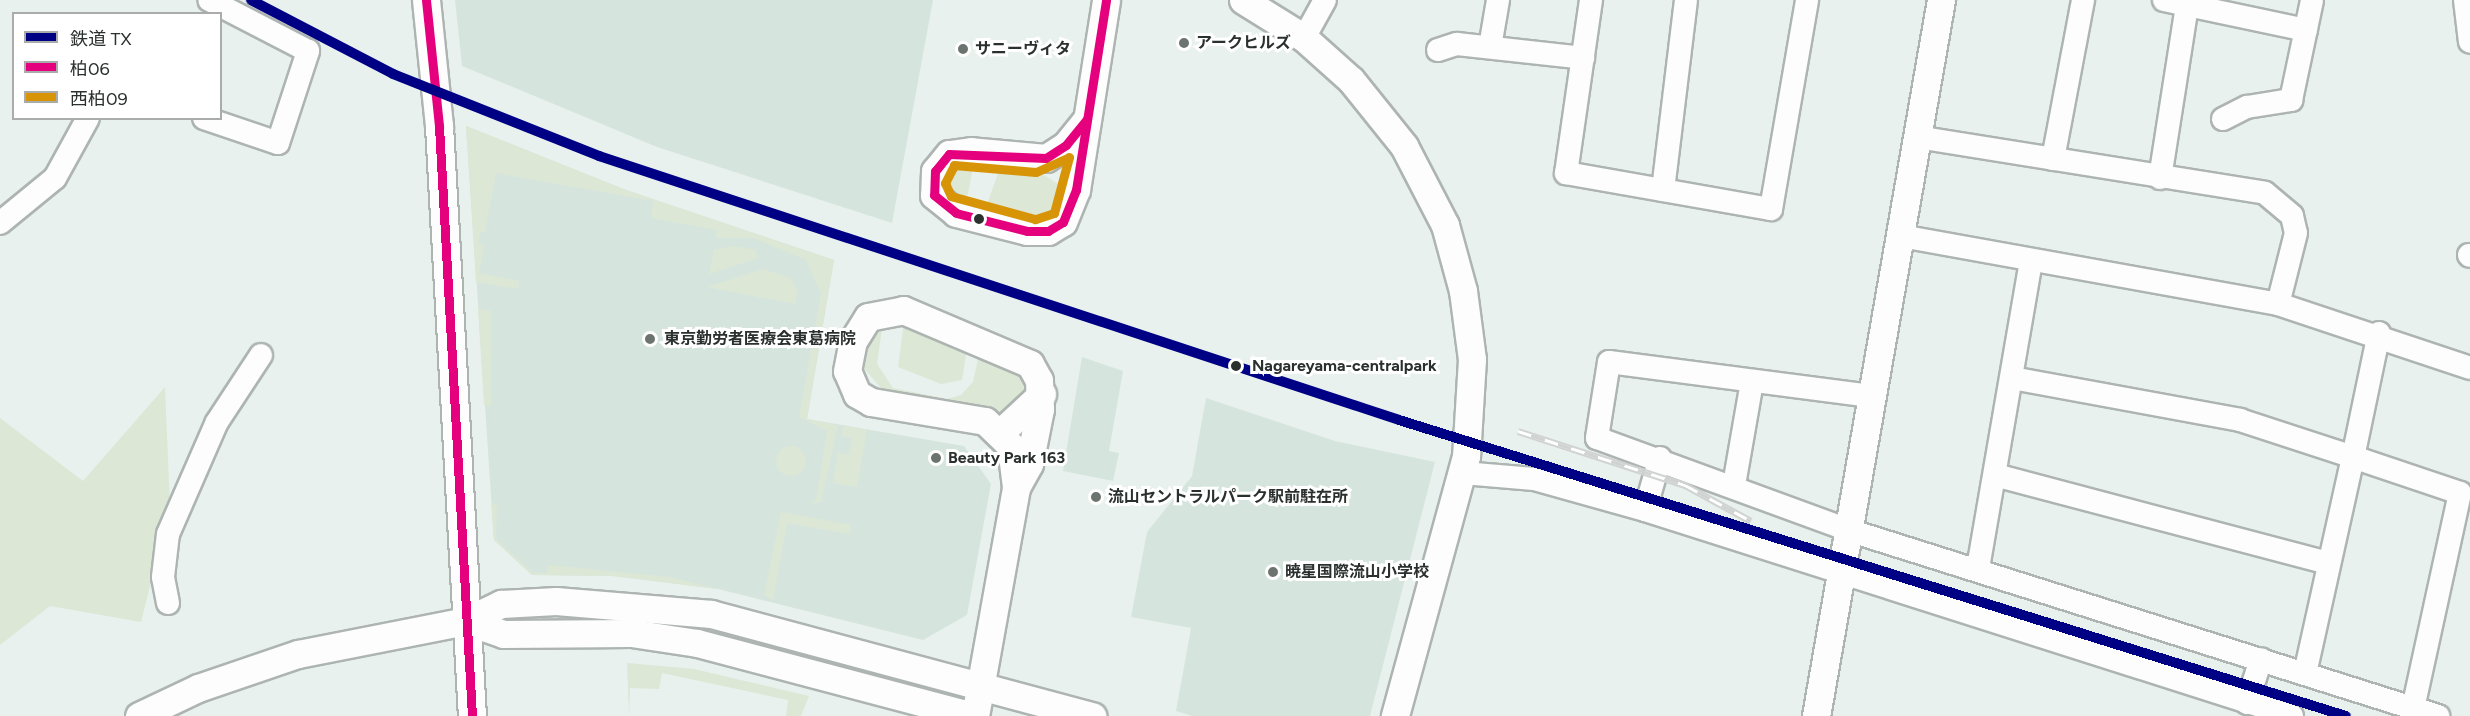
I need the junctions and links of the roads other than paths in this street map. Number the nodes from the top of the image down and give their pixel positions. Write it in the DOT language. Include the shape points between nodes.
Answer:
graph roads {
  1 [pos="209,0"];
  2 [pos="426,0"];
  3 [pos="1106,0"];
  4 [pos="1243,0"];
  5 [pos="1325,0"];
  6 [pos="1498,0"];
  7 [pos="1591,0"];
  8 [pos="1686,0"];
  9 [pos="1808,0"];
  10 [pos="1941,0"];
  11 [pos="2084,0"];
  12 [pos="2164,0"];
  13 [pos="2312,0"];
  14 [pos="2465,0"];
  15 [pos="2187,4"];
  16 [pos="2306,30"];
  17 [pos="1304,38"];
  18 [pos="2470,42"];
  19 [pos="1490,47"];
  20 [pos="1438,50"];
  21 [pos="1582,58"];
  22 [pos="1087,118"];
  23 [pos="2223,119"];
  24 [pos="87,120"];
  25 [pos="210,120"];
  26 [pos="1917,137"];
  27 [pos="2053,159"];
  28 [pos="1035,160"];
  29 [pos="2160,178"];
  30 [pos="1076,190"];
  31 [pos="1663,190"];
  32 [pos="0,223"];
  33 [pos="1901,236"];
  34 [pos="2031,261"];
  35 [pos="2278,304"];
  36 [pos="2379,333"];
  37 [pos="261,356"];
  38 [pos="2470,368"];
  39 [pos="2012,378"];
  40 [pos="1752,382"];
  41 [pos="1042,394"];
  42 [pos="1871,396"];
  43 [pos="1001,432"];
  44 [pos="2353,457"];
  45 [pos="1660,458"];
  46 [pos="1463,473"];
  47 [pos="1995,475"];
  48 [pos="1734,485"];
  49 [pos="1016,487"];
  50 [pos="2465,494"];
  51 [pos="1645,510"];
  52 [pos="1848,530"];
  53 [pos="2329,563"];
  54 [pos="1978,568"];
  55 [pos="1839,576"];
  56 [pos="168,603"];
  57 [pos="466,621"];
  58 [pos="2262,659"];
  59 [pos="2305,673"];
  60 [pos="981,686"];
  61 [pos="2247,703"];
  62 [pos="2413,708"];
  63 [pos="139,716"];
  64 [pos="472,716"];
  65 [pos="975,716"];
  66 [pos="1092,716"];
  67 [pos="1395,716"];
  68 [pos="1816,716"];
  69 [pos="2292,716"];
  70 [pos="2438,716"];
  1 -- 25 [label="street" via="308,51 278,143"];
  2 -- 57 [label="street" via="439,137"];
  3 -- 22 [label="street"];
  4 -- 17 [label="street"];
  5 -- 17 [label="street"];
  6 -- 19 [label="street"];
  7 -- 21 [label="street"];
  8 -- 31 [label="street"];
  9 -- 31 [label="street" via="1771,209"];
  10 -- 26 [label="street"];
  11 -- 27 [label="street"];
  12 -- 15 [label="street"];
  13 -- 16 [label="street"];
  14 -- 18 [label="street"];
  15 -- 16 [label="street"];
  15 -- 29 [label="street"];
  16 -- 23 [label="street" via="2291,100 2247,106"];
  17 -- 46 [label="street" via="1351,80 1404,146 1445,225 1463,291 1472,359"];
  19 -- 20 [label="street" via="1457,44"];
  19 -- 21 [label="street"];
  21 -- 31 [label="street" via="1566,173"];
  22 -- 28 [label="street" via="1056,153"];
  22 -- 30 [label="street"];
  24 -- 32 [label="street" via="55,178"];
  26 -- 27 [label="street"];
  26 -- 33 [label="street"];
  27 -- 29 [label="street"];
  28 -- 30 [label="street"];
  28 -- 30 [label="street" via="958,151 939,163 934,195 956,213 1035,232 1063,222"];
  29 -- 35 [label="street" via="2254,189 2292,216 2294,255"];
  33 -- 34 [label="street"];
  33 -- 42 [label="street"];
  34 -- 35 [label="street"];
  34 -- 39 [label="street"];
  35 -- 36 [label="street"];
  36 -- 38 [label="street"];
  36 -- 44 [label="street"];
  37 -- 56 [label="street" via="216,422 168,534 163,577"];
  39 -- 44 [label="street" via="2240,420"];
  39 -- 47 [label="street"];
  40 -- 42 [label="street"];
  40 -- 45 [label="street" via="1609,362 1597,438"];
  40 -- 48 [label="street"];
  41 -- 43 [label="street"];
  41 -- 43 [label="street" via="1030,364 1020,357 903,310 879,311 858,329 847,371 857,394 871,402 985,422"];
  41 -- 49 [label="street" via="1029,464"];
  42 -- 52 [label="street"];
  43 -- 49 [label="street" via="1011,446"];
  44 -- 50 [label="street"];
  44 -- 53 [label="street"];
  45 -- 48 [label="street"];
  45 -- 51 [label="street"];
  46 -- 51 [label="street" via="1534,479"];
  46 -- 67 [label="street"];
  47 -- 53 [label="street"];
  47 -- 54 [label="street"];
  48 -- 52 [label="street"];
  49 -- 60 [label="street"];
  50 -- 62 [label="street"];
  51 -- 55 [label="street"];
  52 -- 54 [label="street"];
  52 -- 55 [label="street"];
  53 -- 59 [label="street"];
  54 -- 58 [label="street"];
  55 -- 61 [label="street"];
  55 -- 68 [label="street"];
  57 -- 60 [label="street" via="501,604 645,605 763,627"];
  57 -- 63 [label="street" via="297,654 208,684"];
  57 -- 64 [label="street"];
  57 -- 65 [label="street" via="503,634 631,633 697,643"];
  58 -- 59 [label="street"];
  58 -- 61 [label="street"];
  59 -- 62 [label="street"];
  60 -- 65 [label="street"];
  60 -- 66 [label="street"];
  61 -- 69 [label="street"];
  62 -- 70 [label="street"];
}
